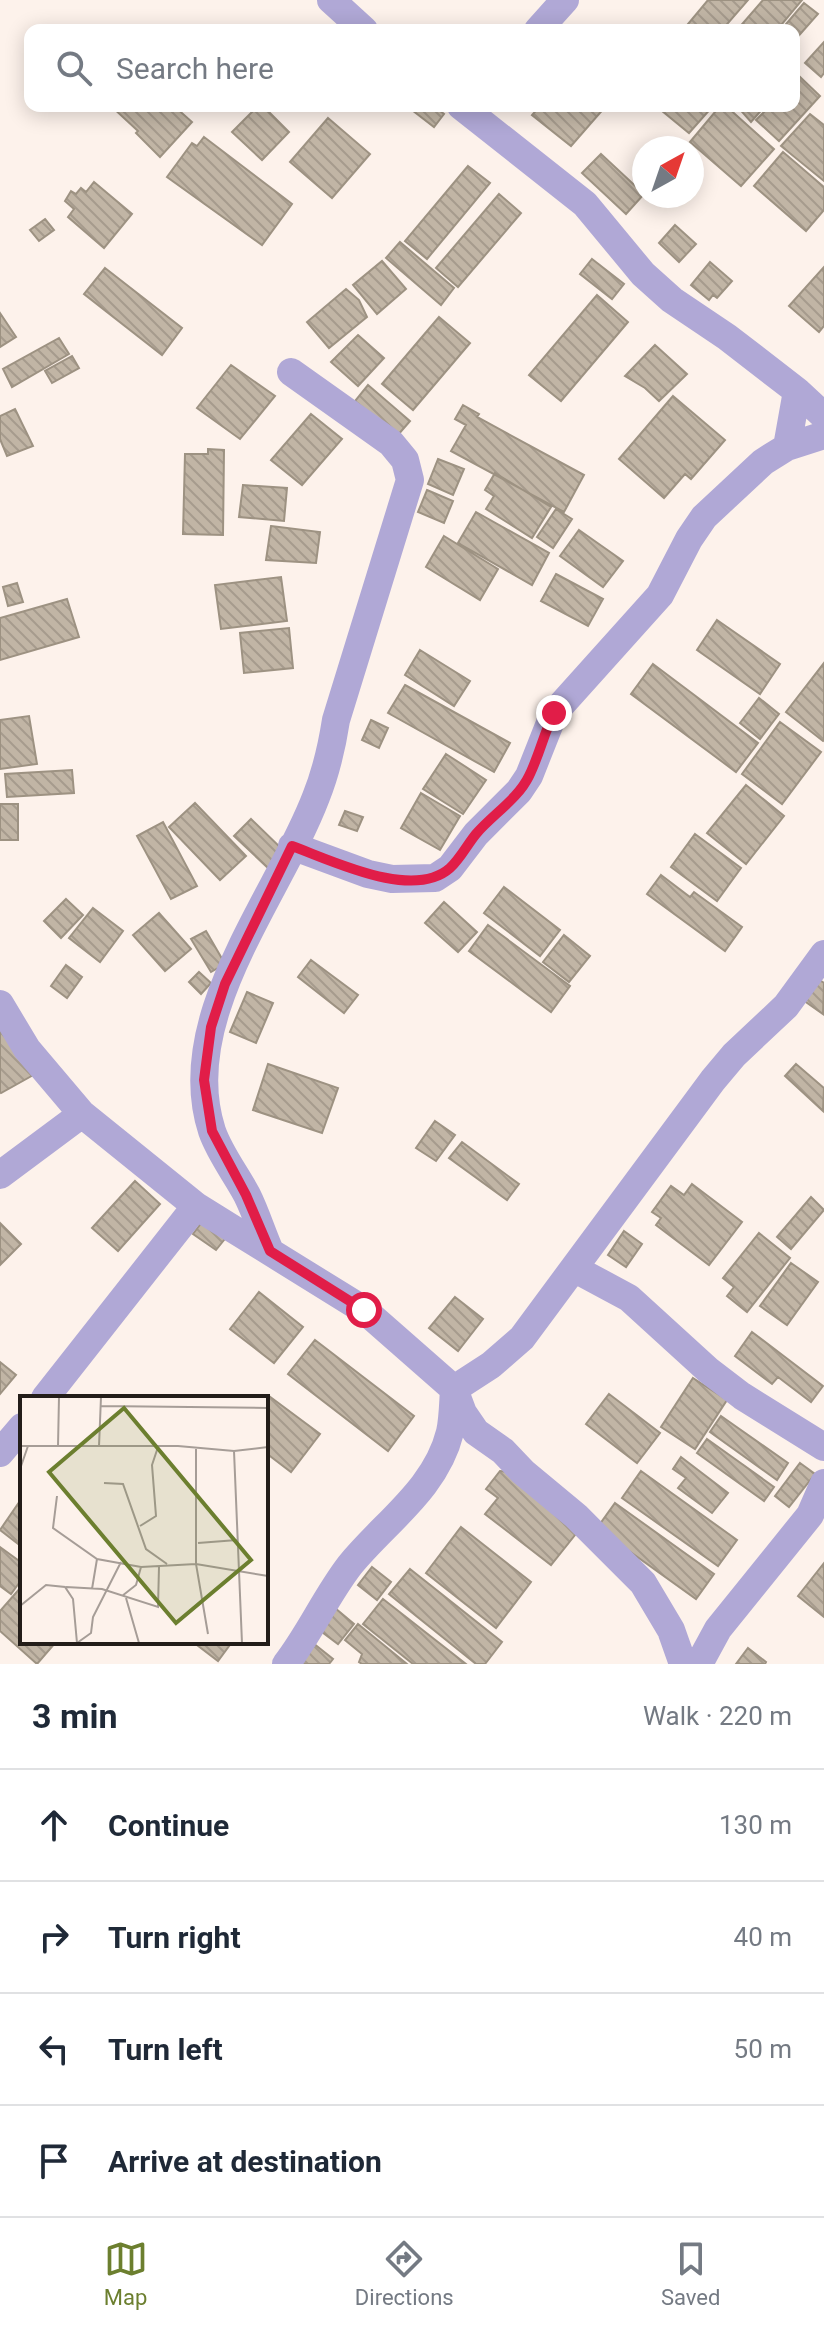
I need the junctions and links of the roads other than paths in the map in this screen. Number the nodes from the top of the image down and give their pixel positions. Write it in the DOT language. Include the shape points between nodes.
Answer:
graph roads {
  1 [pos="331,0"];
  2 [pos="565,0"];
  3 [pos="357,24"];
  4 [pos="543,24"];
  5 [pos="471,112"];
  6 [pos="291,372"];
  7 [pos="797,391"];
  8 [pos="824,416"];
  9 [pos="824,435"];
  10 [pos="787,447"];
  11 [pos="292,846"];
  12 [pos="824,954"];
  13 [pos="0,1004"];
  14 [pos="82,1114"];
  15 [pos="0,1175"];
  16 [pos="196,1206"];
  17 [pos="270,1251"];
  18 [pos="575,1269"];
  19 [pos="454,1389"];
  20 [pos="47,1396"];
  21 [pos="20,1429"];
  22 [pos="824,1447"];
  23 [pos="0,1453"];
  24 [pos="824,1483"];
  25 [pos="286,1664"];
  26 [pos="683,1664"];
  27 [pos="699,1664"];
  1 -- 3 [label="street"];
  2 -- 4 [label="street"];
  5 -- 7 [label="street" via="585,204 643,274 672,300"];
  6 -- 11 [label="street" via="391,443 405,460 410,480 320,785"];
  7 -- 8 [label="street"];
  7 -- 10 [label="street"];
  9 -- 10 [label="street"];
  10 -- 11 [label="street" via="742,479 704,517 660,595 554,713 519,791 450,868 435,878 392,879"];
  11 -- 17 [label="street" via="225,984 211,1027 204,1080 212,1131"];
  12 -- 18 [label="street" via="786,1006 713,1080"];
  13 -- 14 [label="street" via="27,1049"];
  14 -- 15 [label="street"];
  14 -- 16 [label="street"];
  16 -- 17 [label="street"];
  16 -- 20 [label="street"];
  17 -- 19 [label="street" via="364,1310"];
  18 -- 19 [label="street" via="522,1338"];
  18 -- 22 [label="street" via="629,1298 742,1396"];
  19 -- 25 [label="street" via="450,1431 429,1478 350,1566"];
  19 -- 26 [label="street" via="476,1432 576,1516 643,1583 671,1630"];
  21 -- 23 [label="street"];
  24 -- 27 [label="street" via="810,1515 718,1629"];
}
